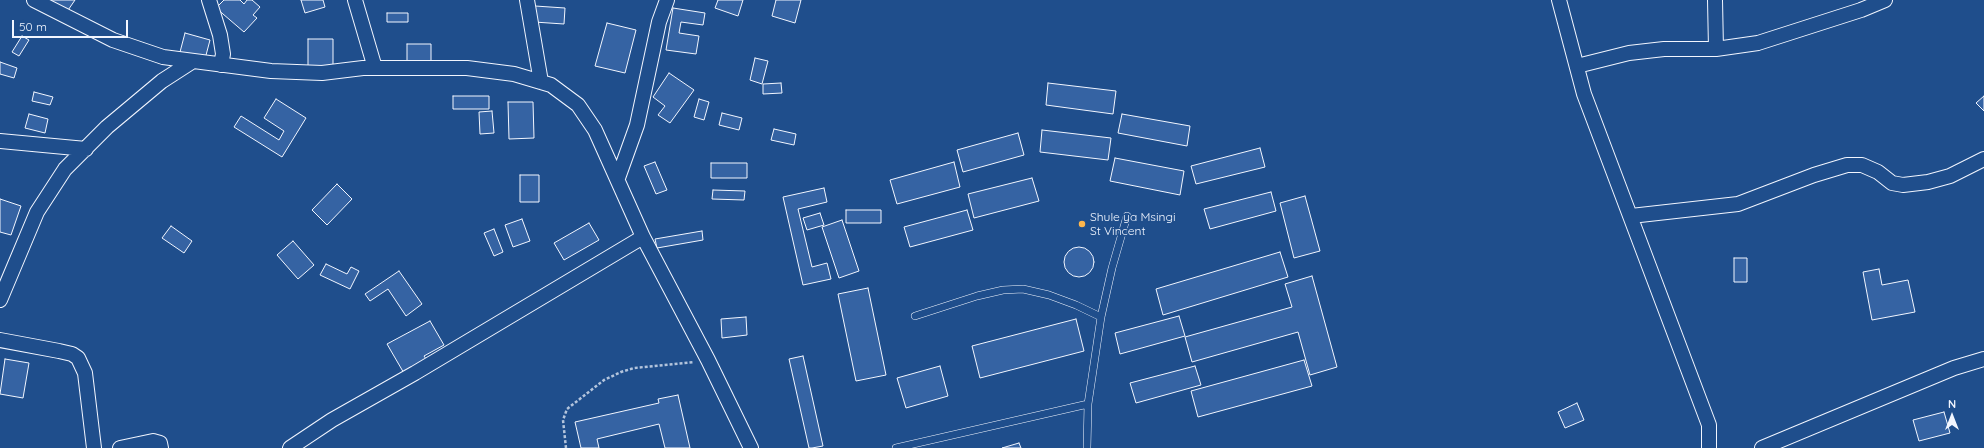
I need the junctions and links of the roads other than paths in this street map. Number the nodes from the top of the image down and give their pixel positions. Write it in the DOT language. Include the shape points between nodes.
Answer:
graph roads {
  1 [pos="34,0"];
  2 [pos="209,0"];
  3 [pos="355,0"];
  4 [pos="527,0"];
  5 [pos="667,0"];
  6 [pos="1559,0"];
  7 [pos="1715,0"];
  8 [pos="1885,0"];
  9 [pos="1859,5"];
  10 [pos="1716,49"];
  11 [pos="193,61"];
  12 [pos="221,65"];
  13 [pos="1577,66"];
  14 [pos="374,68"];
  15 [pos="541,82"];
  16 [pos="0,141"];
  17 [pos="86,149"];
  18 [pos="1984,159"];
  19 [pos="618,178"];
  20 [pos="1127,216"];
  21 [pos="1631,216"];
  22 [pos="643,237"];
  23 [pos="0,300"];
  24 [pos="915,316"];
  25 [pos="1101,317"];
  26 [pos="0,340"];
  27 [pos="1984,359"];
  28 [pos="1088,404"];
  29 [pos="94,448"];
  30 [pos="120,448"];
  31 [pos="161,448"];
  32 [pos="290,448"];
  33 [pos="751,448"];
  34 [pos="896,448"];
  35 [pos="1087,448"];
  36 [pos="1709,448"];
  37 [pos="1762,448"];
  1 -- 11 [label="street" via="114,40 163,57"];
  2 -- 12 [label="street" via="220,35 223,54"];
  3 -- 14 [label="street"];
  4 -- 15 [label="street"];
  5 -- 19 [label="street" via="659,22 637,125"];
  6 -- 13 [label="street"];
  7 -- 10 [label="street"];
  8 -- 9 [label="street"];
  9 -- 10 [label="street" via="1758,43"];
  10 -- 13 [label="street" via="1664,49 1629,53"];
  11 -- 12 [label="street"];
  11 -- 17 [label="street" via="162,81"];
  12 -- 14 [label="street" via="271,71 322,72"];
  13 -- 21 [label="street" via="1584,94"];
  14 -- 15 [label="street" via="467,68 514,74"];
  15 -- 19 [label="street" via="551,85 578,105 595,130"];
  16 -- 17 [label="street"];
  17 -- 23 [label="street" via="65,169 37,212"];
  18 -- 21 [label="street" via="1950,176 1903,185 1892,183 1878,172 1862,165 1847,164 1738,204"];
  19 -- 22 [label="street"];
  20 -- 25 [label="lane"];
  21 -- 36 [label="street" via="1709,425"];
  22 -- 32 [label="street" via="332,420"];
  22 -- 33 [label="street"];
  24 -- 25 [label="lane" via="977,296 1003,290 1023,289 1049,295"];
  25 -- 28 [label="lane"];
  26 -- 29 [label="street" via="59,350 78,358 85,373"];
  27 -- 37 [label="street" via="1954,368"];
  28 -- 34 [label="lane"];
  28 -- 35 [label="lane"];
  30 -- 31 [label="street" via="153,441 160,443"];
}
